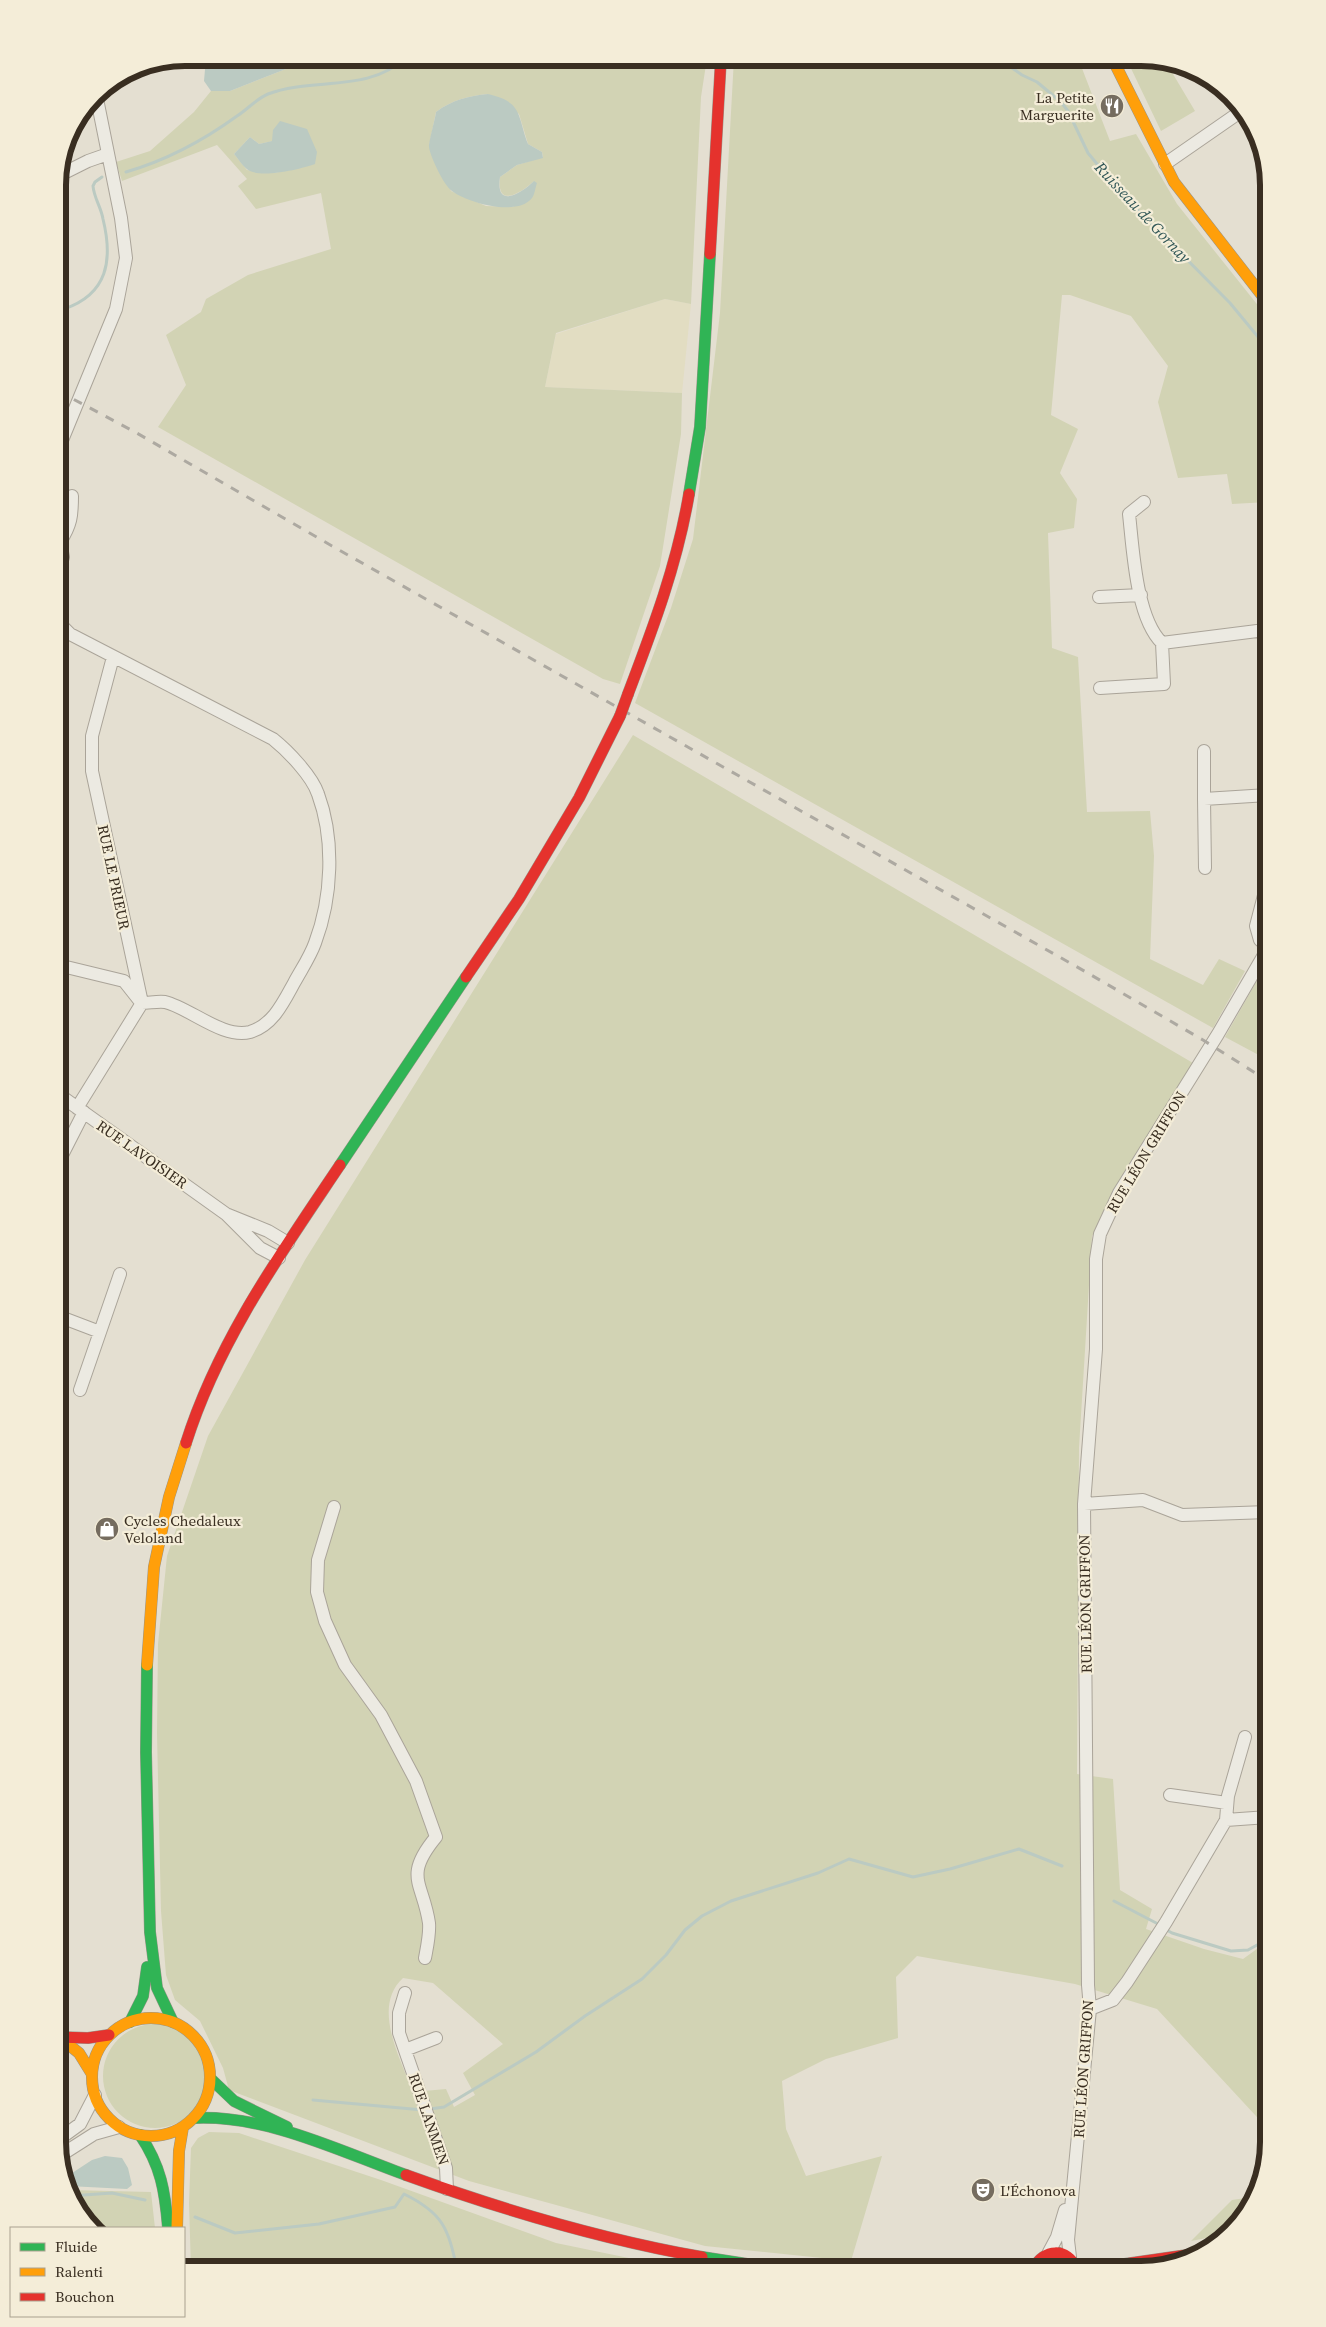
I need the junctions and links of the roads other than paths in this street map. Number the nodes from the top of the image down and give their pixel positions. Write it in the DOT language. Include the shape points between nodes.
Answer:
graph roads {
  1 [pos="720,67"];
  2 [pos="1116,67"];
  3 [pos="98,104"];
  4 [pos="1236,115"];
  5 [pos="108,154"];
  6 [pos="1164,164"];
  7 [pos="67,172"];
  8 [pos="1260,294"];
  9 [pos="67,429"];
  10 [pos="72,496"];
  11 [pos="1144,502"];
  12 [pos="67,531"];
  13 [pos="1141,596"];
  14 [pos="1099,597"];
  15 [pos="1260,628"];
  16 [pos="67,631"];
  17 [pos="1162,643"];
  18 [pos="113,657"];
  19 [pos="1100,688"];
  20 [pos="1204,751"];
  21 [pos="1260,796"];
  22 [pos="1204,799"];
  23 [pos="1204,868"];
  24 [pos="1260,911"];
  25 [pos="1260,940"];
  26 [pos="1260,961"];
  27 [pos="67,967"];
  28 [pos="142,1003"];
  29 [pos="67,1100"];
  30 [pos="80,1110"];
  31 [pos="67,1143"];
  32 [pos="226,1214"];
  33 [pos="288,1243"];
  34 [pos="279,1258"];
  35 [pos="120,1274"];
  36 [pos="66,1319"];
  37 [pos="100,1332"];
  38 [pos="80,1390"];
  39 [pos="1084,1504"];
  40 [pos="334,1507"];
  41 [pos="1260,1512"];
  42 [pos="1245,1737"];
  43 [pos="1170,1795"];
  44 [pos="1227,1803"];
  45 [pos="1260,1818"];
  46 [pos="1226,1820"];
  47 [pos="150,1932"];
  48 [pos="425,1958"];
  49 [pos="405,1993"];
  50 [pos="1090,2010"];
  51 [pos="130,2022"];
  52 [pos="172,2022"];
  53 [pos="109,2035"];
  54 [pos="66,2037"];
  55 [pos="436,2038"];
  56 [pos="66,2043"];
  57 [pos="405,2050"];
  58 [pos="92,2074"];
  59 [pos="211,2079"];
  60 [pos="95,2095"];
  61 [pos="195,2118"];
  62 [pos="119,2127"];
  63 [pos="179,2130"];
  64 [pos="66,2134"];
  65 [pos="140,2135"];
  66 [pos="299,2137"];
  67 [pos="67,2151"];
  68 [pos="446,2189"];
  69 [pos="1072,2189"];
  70 [pos="168,2227"];
  71 [pos="176,2227"];
  72 [pos="1049,2252"];
  73 [pos="1070,2257"];
  74 [pos="731,2261"];
  75 [pos="1037,2261"];
  76 [pos="1072,2261"];
  1 -- 33 [label="main road, bridge" via="700,427 683,528 664,599 620,716 579,798 519,899"];
  2 -- 6 [label="main road"];
  3 -- 5 [label="street"];
  4 -- 6 [label="street"];
  5 -- 7 [label="street"];
  5 -- 9 [label="street" via="126,258 116,309"];
  6 -- 8 [label="main road" via="1174,182"];
  10 -- 12 [label="street" via="72,514"];
  11 -- 13 [label="street" via="1129,514"];
  13 -- 14 [label="street"];
  13 -- 17 [label="street" via="1152,633"];
  15 -- 17 [label="street"];
  16 -- 18 [label="street"];
  17 -- 19 [label="street" via="1164,684"];
  18 -- 28 [label="street, RUE LE PRIEUR" via="92,736 92,771"];
  18 -- 28 [label="street" via="273,739 290,752 318,793 327,831 329,872 324,916 315,945 280,1009 265,1026 248,1032 230,1031 164,1002"];
  20 -- 22 [label="street"];
  21 -- 22 [label="street"];
  22 -- 23 [label="street"];
  24 -- 25 [label="street" via="1256,926"];
  26 -- 39 [label="street, RUE LÉON GRIFFON" via="1119,1193 1100,1234 1096,1259 1096,1348"];
  27 -- 28 [label="street" via="124,981"];
  28 -- 30 [label="street"];
  29 -- 30 [label="street, RUE LAVOISIER"];
  30 -- 31 [label="street"];
  30 -- 32 [label="street, RUE LAVOISIER"];
  32 -- 33 [label="street, RUE LAVOISIER"];
  32 -- 34 [label="street, RUE LAVOISIER" via="260,1248"];
  33 -- 34 [label="main road"];
  34 -- 47 [label="main road" via="238,1324 209,1382 169,1496 154,1568 147,1680"];
  35 -- 37 [label="street"];
  36 -- 37 [label="street"];
  37 -- 38 [label="street"];
  39 -- 41 [label="street" via="1143,1500 1182,1515"];
  39 -- 50 [label="street, RUE LÉON GRIFFON"];
  40 -- 48 [label="street" via="318,1560 317,1592 325,1621 345,1665 381,1715 416,1781 436,1837 423,1853 416,1880 429,1924"];
  42 -- 44 [label="street"];
  43 -- 44 [label="street"];
  44 -- 46 [label="street"];
  45 -- 46 [label="street"];
  46 -- 50 [label="street" via="1127,1982 1113,2000"];
  47 -- 51 [label="main road" via="145,1991"];
  47 -- 52 [label="main road" via="157,1988"];
  49 -- 57 [label="street, RUE LANMEN" via="399,2013"];
  50 -- 69 [label="street, RUE LÉON GRIFFON"];
  51 -- 52 [label="main road" via="151,2018"];
  51 -- 53 [label="main road"];
  52 -- 59 [label="main road" via="196,2038 204,2051"];
  53 -- 54 [label="main road"];
  53 -- 58 [label="main road" via="95,2060"];
  55 -- 57 [label="street"];
  56 -- 58 [label="main road" via="79,2053"];
  57 -- 68 [label="street, RUE LANMEN" via="446,2168"];
  58 -- 60 [label="main road"];
  59 -- 61 [label="main road" via="209,2093"];
  59 -- 66 [label="main road" via="234,2101 276,2120"];
  60 -- 62 [label="main road" via="104,2112"];
  60 -- 64 [label="street" via="80,2124"];
  61 -- 63 [label="main road"];
  61 -- 66 [label="main road" via="220,2116"];
  62 -- 65 [label="main road"];
  62 -- 67 [label="street" via="94,2134"];
  63 -- 65 [label="main road" via="163,2136"];
  63 -- 71 [label="main road"];
  65 -- 70 [label="main road" via="154,2154 164,2181"];
  66 -- 68 [label="main road"];
  68 -- 74 [label="main road" via="613,2240"];
  69 -- 72 [label="street, RUE LÉON GRIFFON"];
  69 -- 73 [label="street, RUE LÉON GRIFFON"];
  72 -- 73 [label="main road" via="1058,2251"];
  72 -- 75 [label="main road"];
  73 -- 76 [label="main road"];
}
